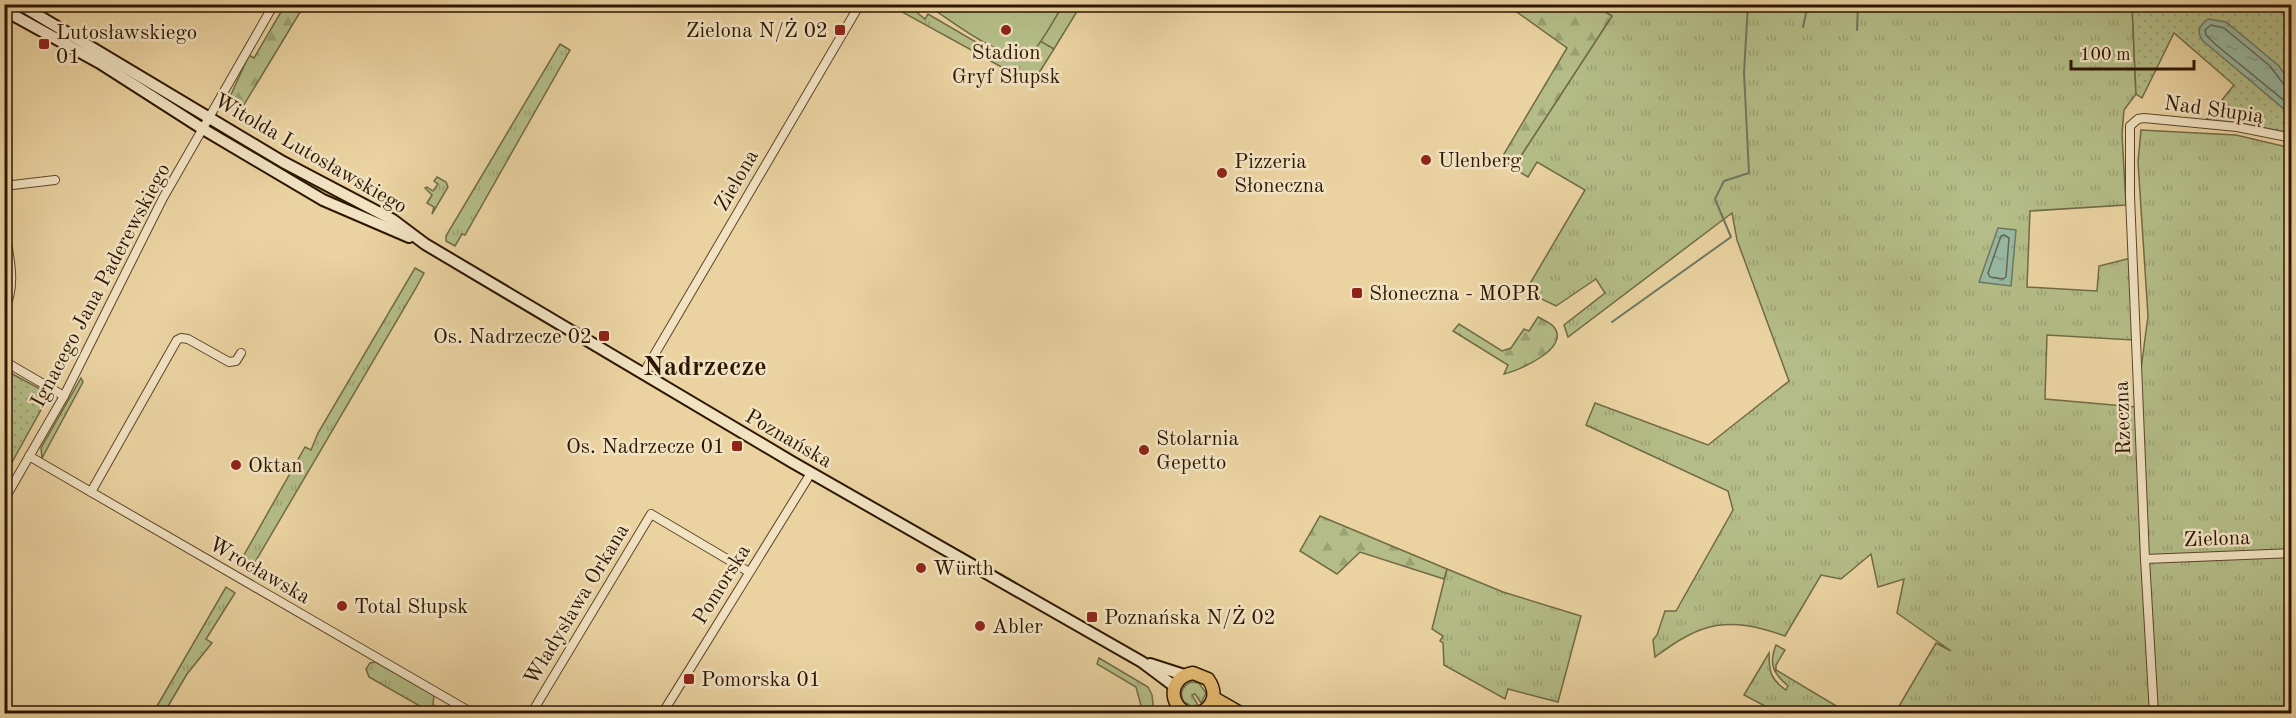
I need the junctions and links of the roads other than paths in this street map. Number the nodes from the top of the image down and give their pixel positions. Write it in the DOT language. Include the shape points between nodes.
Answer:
graph roads {
  1 [pos="19,4"];
  2 [pos="274,4"];
  3 [pos="860,4"];
  4 [pos="7,8"];
  5 [pos="209,118"];
  6 [pos="2133,122"];
  7 [pos="203,129"];
  8 [pos="2292,138"];
  9 [pos="55,180"];
  10 [pos="4,186"];
  11 [pos="4,225"];
  12 [pos="420,242"];
  13 [pos="4,310"];
  14 [pos="242,353"];
  15 [pos="4,362"];
  16 [pos="643,374"];
  17 [pos="64,396"];
  18 [pos="29,456"];
  19 [pos="811,473"];
  20 [pos="91,492"];
  21 [pos="4,500"];
  22 [pos="2292,554"];
  23 [pos="2145,559"];
  24 [pos="749,572"];
  25 [pos="1142,662"];
  26 [pos="1184,675"];
  27 [pos="1174,686"];
  28 [pos="1208,708"];
  29 [pos="1175,710"];
  30 [pos="474,714"];
  31 [pos="531,714"];
  32 [pos="662,714"];
  33 [pos="1189,714"];
  34 [pos="1242,714"];
  35 [pos="2154,714"];
  1 -- 5 [label="main road, Witolda Lutosławskiego"];
  2 -- 5 [label="street, Ignacego Jana Paderewskiego"];
  3 -- 16 [label="street, Zielona"];
  4 -- 7 [label="main road, Witolda Lutosławskiego"];
  5 -- 7 [label="street, Ignacego Jana Paderewskiego"];
  5 -- 12 [label="main road, Witolda Lutosławskiego" via="393,220"];
  6 -- 8 [label="street, Nad Słupią" via="2144,118 2226,126"];
  6 -- 23 [label="street, Rzeczna" via="2129,135 2130,196"];
  7 -- 12 [label="main road, Witolda Lutosławskiego" via="330,204"];
  7 -- 17 [label="street, Ignacego Jana Paderewskiego" via="158,207"];
  9 -- 10 [label="street"];
  11 -- 13 [label="street" via="11,287"];
  12 -- 16 [label="main road, Poznańska"];
  14 -- 20 [label="street" via="236,361 229,362 186,338 177,340"];
  15 -- 17 [label="street"];
  16 -- 19 [label="main road, Poznańska"];
  17 -- 18 [label="street, Ignacego Jana Paderewskiego"];
  18 -- 20 [label="street, Wrocławska"];
  18 -- 21 [label="street, Ignacego Jana Paderewskiego"];
  19 -- 24 [label="street, Pomorska"];
  19 -- 25 [label="main road, Poznańska"];
  20 -- 30 [label="street, Wrocławska"];
  22 -- 23 [label="street, Zielona"];
  23 -- 35 [label="street, Rzeczna"];
  24 -- 31 [label="street, Władysława Orkana" via="651,513"];
  24 -- 32 [label="street, Pomorska"];
  25 -- 26 [label="main road, Poznańska"];
  25 -- 27 [label="main road, Poznańska"];
  26 -- 27 [label="main road"];
  26 -- 28 [label="main road" via="1198,673 1208,679 1212,685"];
  27 -- 29 [label="main road"];
  28 -- 34 [label="main road"];
  29 -- 33 [label="main road"];
}
